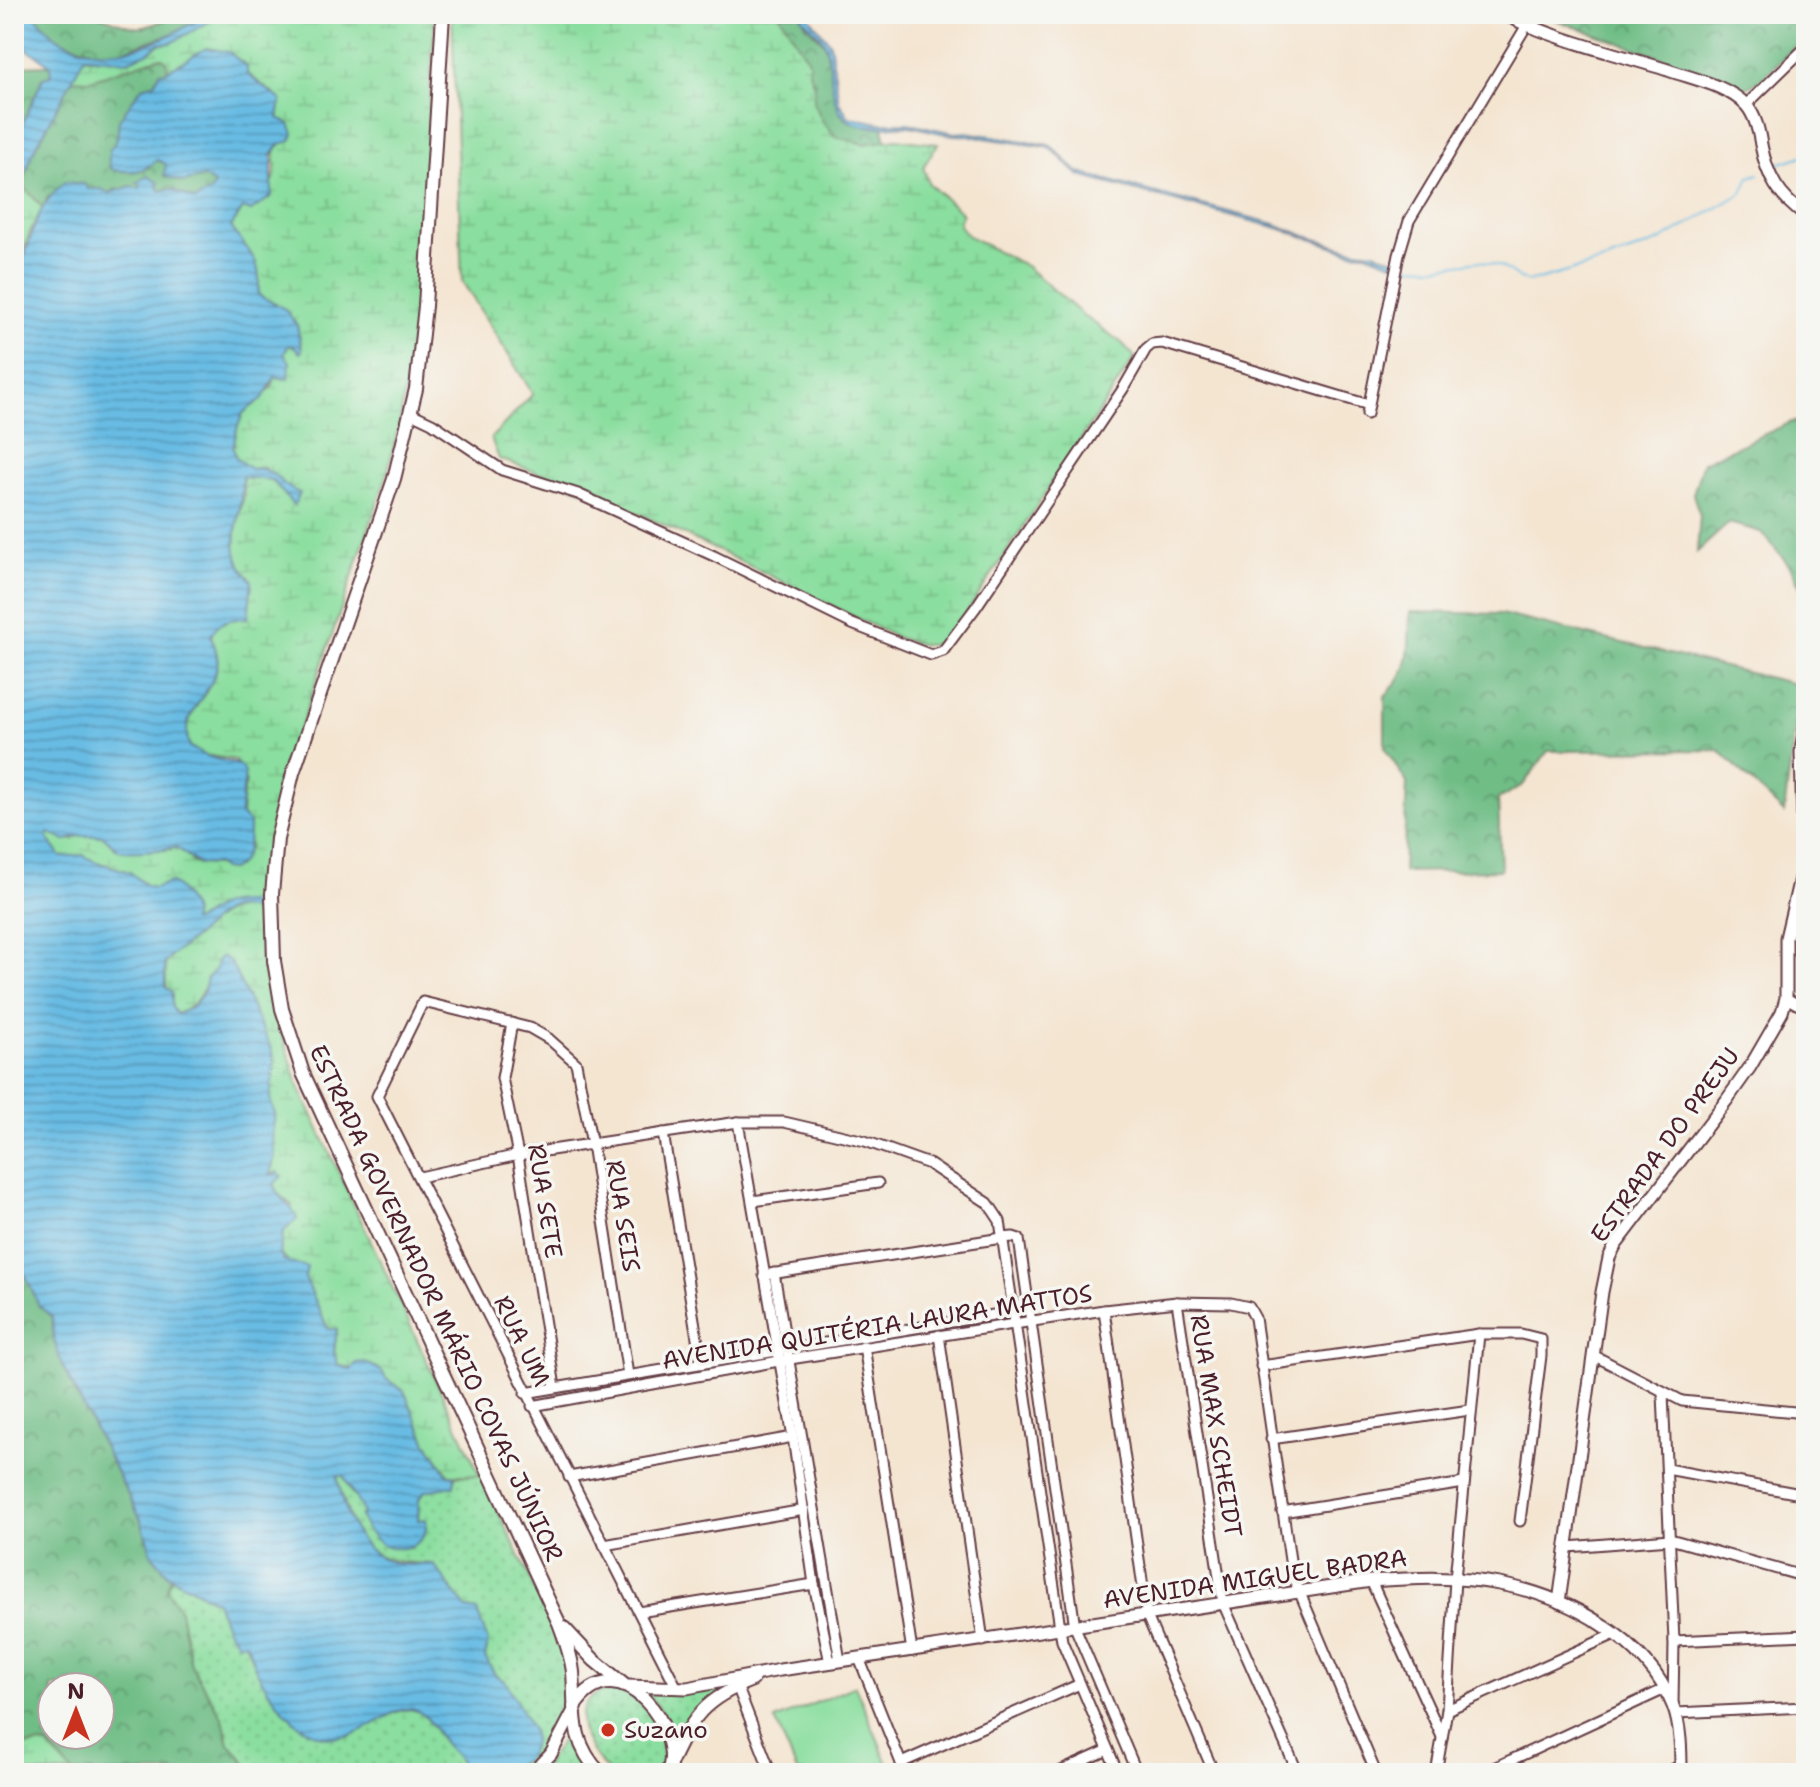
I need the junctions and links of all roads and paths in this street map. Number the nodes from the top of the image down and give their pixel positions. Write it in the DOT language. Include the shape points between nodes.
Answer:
graph roads {
  1 [pos="443,14"];
  2 [pos="1504,14"];
  3 [pos="1527,25"];
  4 [pos="1806,47"];
  5 [pos="1746,105"];
  6 [pos="1806,216"];
  7 [pos="411,413"];
  8 [pos="1806,720"];
  9 [pos="1786,998"];
  10 [pos="1806,1009"];
  11 [pos="512,1023"];
  12 [pos="738,1122"];
  13 [pos="663,1133"];
  14 [pos="592,1144"];
  15 [pos="518,1155"];
  16 [pos="420,1177"];
  17 [pos="878,1183"];
  18 [pos="753,1201"];
  19 [pos="1002,1238"];
  20 [pos="769,1274"];
  21 [pos="1177,1302"];
  22 [pos="1029,1309"];
  23 [pos="1104,1310"];
  24 [pos="1012,1312"];
  25 [pos="1030,1321"];
  26 [pos="1015,1323"];
  27 [pos="1479,1334"];
  28 [pos="939,1335"];
  29 [pos="864,1346"];
  30 [pos="788,1348"];
  31 [pos="777,1349"];
  32 [pos="1593,1355"];
  33 [pos="785,1360"];
  34 [pos="701,1362"];
  35 [pos="1261,1366"];
  36 [pos="628,1375"];
  37 [pos="555,1387"];
  38 [pos="525,1393"];
  39 [pos="1663,1394"];
  40 [pos="532,1406"];
  41 [pos="1470,1410"];
  42 [pos="1806,1413"];
  43 [pos="793,1437"];
  44 [pos="1271,1439"];
  45 [pos="1667,1469"];
  46 [pos="569,1477"];
  47 [pos="1464,1483"];
  48 [pos="1806,1495"];
  49 [pos="804,1510"];
  50 [pos="1282,1512"];
  51 [pos="1520,1521"];
  52 [pos="1670,1539"];
  53 [pos="604,1545"];
  54 [pos="1568,1547"];
  55 [pos="1806,1577"];
  56 [pos="1455,1579"];
  57 [pos="1371,1581"];
  58 [pos="814,1584"];
  59 [pos="1298,1592"];
  60 [pos="1559,1602"];
  61 [pos="1223,1603"];
  62 [pos="639,1612"];
  63 [pos="1147,1616"];
  64 [pos="559,1623"];
  65 [pos="1075,1627"];
  66 [pos="1060,1629"];
  67 [pos="1615,1634"];
  68 [pos="1806,1635"];
  69 [pos="983,1641"];
  70 [pos="1674,1641"];
  71 [pos="912,1651"];
  72 [pos="859,1658"];
  73 [pos="835,1662"];
  74 [pos="780,1670"];
  75 [pos="1080,1684"];
  76 [pos="626,1685"];
  77 [pos="737,1686"];
  78 [pos="677,1688"];
  79 [pos="1665,1689"];
  80 [pos="1806,1707"];
  81 [pos="573,1710"];
  82 [pos="1447,1710"];
  83 [pos="1675,1710"];
  84 [pos="1442,1737"];
  85 [pos="1108,1750"];
  86 [pos="903,1768"];
  87 [pos="670,1769"];
  88 [pos="1675,1770"];
  89 [pos="533,1773"];
  90 [pos="600,1773"];
  91 [pos="771,1773"];
  92 [pos="1057,1773"];
  93 [pos="1118,1773"];
  94 [pos="1137,1773"];
  95 [pos="1214,1773"];
  96 [pos="1298,1773"];
  97 [pos="1376,1773"];
  98 [pos="1436,1773"];
  99 [pos="1483,1773"];
  1 -- 7 [label="highway, ESTRADA GOVERNADOR MÁRIO COVAS JÚNIOR" via="423,338"];
  2 -- 3 [label="main road"];
  3 -- 5 [label="main road" via="1713,85"];
  3 -- 7 [label="street" via="1409,221 1368,409 1152,344 943,651 931,655 852,624 578,494 502,470"];
  4 -- 5 [label="street"];
  5 -- 6 [label="main road" via="1774,185"];
  7 -- 64 [label="highway, ESTRADA GOVERNADOR MÁRIO COVAS JÚNIOR" via="394,479 293,773 279,827 272,939 282,1009 303,1073"];
  8 -- 9 [label="main road, ESTRADA DO PREJU" via="1801,752 1804,854 1786,938"];
  9 -- 10 [label="street"];
  9 -- 32 [label="main road, ESTRADA DO PREJU" via="1750,1067 1609,1258"];
  11 -- 14 [label="street, RUA SEIS" via="539,1033 577,1065"];
  11 -- 15 [label="street, RUA SETE" via="502,1078"];
  11 -- 16 [label="street, RUA UM" via="425,1001 418,1011 376,1094"];
  12 -- 13 [label="street"];
  12 -- 18 [label="street"];
  12 -- 19 [label="street" via="784,1122 865,1141 929,1164 988,1203 1000,1221"];
  13 -- 14 [label="street"];
  13 -- 34 [label="street"];
  14 -- 15 [label="street"];
  14 -- 36 [label="street, RUA SEIS"];
  15 -- 16 [label="street"];
  15 -- 37 [label="street, RUA SETE"];
  16 -- 38 [label="street, RUA UM"];
  17 -- 18 [label="street"];
  18 -- 20 [label="street"];
  19 -- 20 [label="street"];
  19 -- 22 [label="street" via="1020,1241"];
  19 -- 24 [label="street"];
  20 -- 30 [label="street"];
  20 -- 31 [label="street"];
  21 -- 23 [label="street, AVENIDA QUITÉRIA LAURA MATTOS"];
  21 -- 35 [label="street, AVENIDA QUITÉRIA LAURA MATTOS" via="1249,1307"];
  21 -- 61 [label="street, RUA MAX SCHEIDT"];
  22 -- 24 [label="street, AVENIDA QUITÉRIA LAURA MATTOS"];
  22 -- 25 [label="street"];
  23 -- 25 [label="street, AVENIDA QUITÉRIA LAURA MATTOS"];
  23 -- 63 [label="street"];
  24 -- 26 [label="street"];
  24 -- 30 [label="street, AVENIDA QUITÉRIA LAURA MATTOS"];
  25 -- 26 [label="street, AVENIDA QUITÉRIA LAURA MATTOS"];
  25 -- 65 [label="street"];
  26 -- 28 [label="street, AVENIDA QUITÉRIA LAURA MATTOS"];
  26 -- 66 [label="street"];
  27 -- 35 [label="street"];
  27 -- 41 [label="street"];
  27 -- 51 [label="street" via="1529,1335 1542,1342"];
  28 -- 29 [label="street, AVENIDA QUITÉRIA LAURA MATTOS"];
  28 -- 69 [label="street"];
  29 -- 33 [label="street, AVENIDA QUITÉRIA LAURA MATTOS"];
  29 -- 71 [label="street"];
  30 -- 31 [label="street, AVENIDA QUITÉRIA LAURA MATTOS"];
  30 -- 33 [label="street"];
  31 -- 33 [label="street"];
  31 -- 34 [label="street, AVENIDA QUITÉRIA LAURA MATTOS"];
  32 -- 39 [label="street"];
  32 -- 54 [label="main road, ESTRADA DO PREJU"];
  33 -- 40 [label="street, AVENIDA QUITÉRIA LAURA MATTOS"];
  33 -- 43 [label="street"];
  33 -- 73 [label="street"];
  34 -- 36 [label="street, AVENIDA QUITÉRIA LAURA MATTOS"];
  35 -- 44 [label="street"];
  36 -- 37 [label="street, AVENIDA QUITÉRIA LAURA MATTOS"];
  37 -- 38 [label="street, AVENIDA QUITÉRIA LAURA MATTOS"];
  38 -- 40 [label="street, RUA UM"];
  39 -- 42 [label="street" via="1701,1405"];
  39 -- 45 [label="street"];
  40 -- 46 [label="street, RUA UM"];
  41 -- 44 [label="street"];
  41 -- 47 [label="street"];
  43 -- 46 [label="street"];
  43 -- 49 [label="street"];
  44 -- 50 [label="street"];
  45 -- 48 [label="street"];
  45 -- 52 [label="street"];
  46 -- 53 [label="street, RUA UM"];
  47 -- 50 [label="street"];
  47 -- 56 [label="street"];
  49 -- 53 [label="street"];
  49 -- 58 [label="street"];
  50 -- 59 [label="street"];
  52 -- 54 [label="street"];
  52 -- 55 [label="street"];
  52 -- 70 [label="street"];
  53 -- 62 [label="street, RUA UM"];
  54 -- 60 [label="main road, ESTRADA DO PREJU"];
  56 -- 57 [label="main road, AVENIDA MIGUEL BADRA"];
  56 -- 60 [label="main road, AVENIDA MIGUEL BADRA" via="1499,1584"];
  56 -- 82 [label="street"];
  57 -- 59 [label="main road, AVENIDA MIGUEL BADRA"];
  57 -- 84 [label="street"];
  58 -- 62 [label="street"];
  58 -- 73 [label="street"];
  59 -- 61 [label="main road, AVENIDA MIGUEL BADRA"];
  59 -- 97 [label="street"];
  60 -- 67 [label="main road, AVENIDA MIGUEL BADRA"];
  61 -- 63 [label="main road, AVENIDA MIGUEL BADRA"];
  61 -- 96 [label="street, RUA MAX SCHEIDT"];
  62 -- 78 [label="street, RUA UM"];
  63 -- 65 [label="main road, AVENIDA MIGUEL BADRA"];
  63 -- 95 [label="street"];
  64 -- 76 [label="highway, ESTRADA GOVERNADOR MÁRIO COVAS JÚNIOR"];
  64 -- 81 [label="highway, ESTRADA GOVERNADOR MÁRIO COVAS JÚNIOR" via="572,1668"];
  65 -- 66 [label="main road, AVENIDA MIGUEL BADRA"];
  65 -- 94 [label="street"];
  66 -- 69 [label="main road, AVENIDA MIGUEL BADRA"];
  66 -- 75 [label="street"];
  67 -- 79 [label="main road, AVENIDA MIGUEL BADRA" via="1638,1653"];
  67 -- 82 [label="street"];
  68 -- 70 [label="street"];
  69 -- 71 [label="main road, AVENIDA MIGUEL BADRA"];
  70 -- 83 [label="street"];
  71 -- 72 [label="main road, AVENIDA MIGUEL BADRA"];
  72 -- 73 [label="main road, AVENIDA MIGUEL BADRA"];
  72 -- 86 [label="street"];
  73 -- 74 [label="main road, AVENIDA MIGUEL BADRA"];
  74 -- 77 [label="main road"];
  74 -- 78 [label="main road"];
  75 -- 85 [label="street"];
  75 -- 86 [label="street"];
  76 -- 78 [label="main road"];
  76 -- 81 [label="highway" via="597,1684"];
  76 -- 87 [label="highway, ESTRADA GOVERNADOR MÁRIO COVAS JÚNIOR" via="643,1698 663,1728"];
  77 -- 87 [label="main road" via="696,1717"];
  77 -- 91 [label="street"];
  79 -- 83 [label="main road, AVENIDA MIGUEL BADRA"];
  79 -- 99 [label="street"];
  80 -- 83 [label="street"];
  81 -- 89 [label="main road" via="551,1754"];
  81 -- 90 [label="highway, ESTRADA GOVERNADOR MÁRIO COVAS JÚNIOR" via="578,1738"];
  82 -- 84 [label="street"];
  83 -- 88 [label="main road, AVENIDA MIGUEL BADRA"];
  84 -- 98 [label="street"];
  85 -- 92 [label="street"];
  85 -- 93 [label="street"];
}
